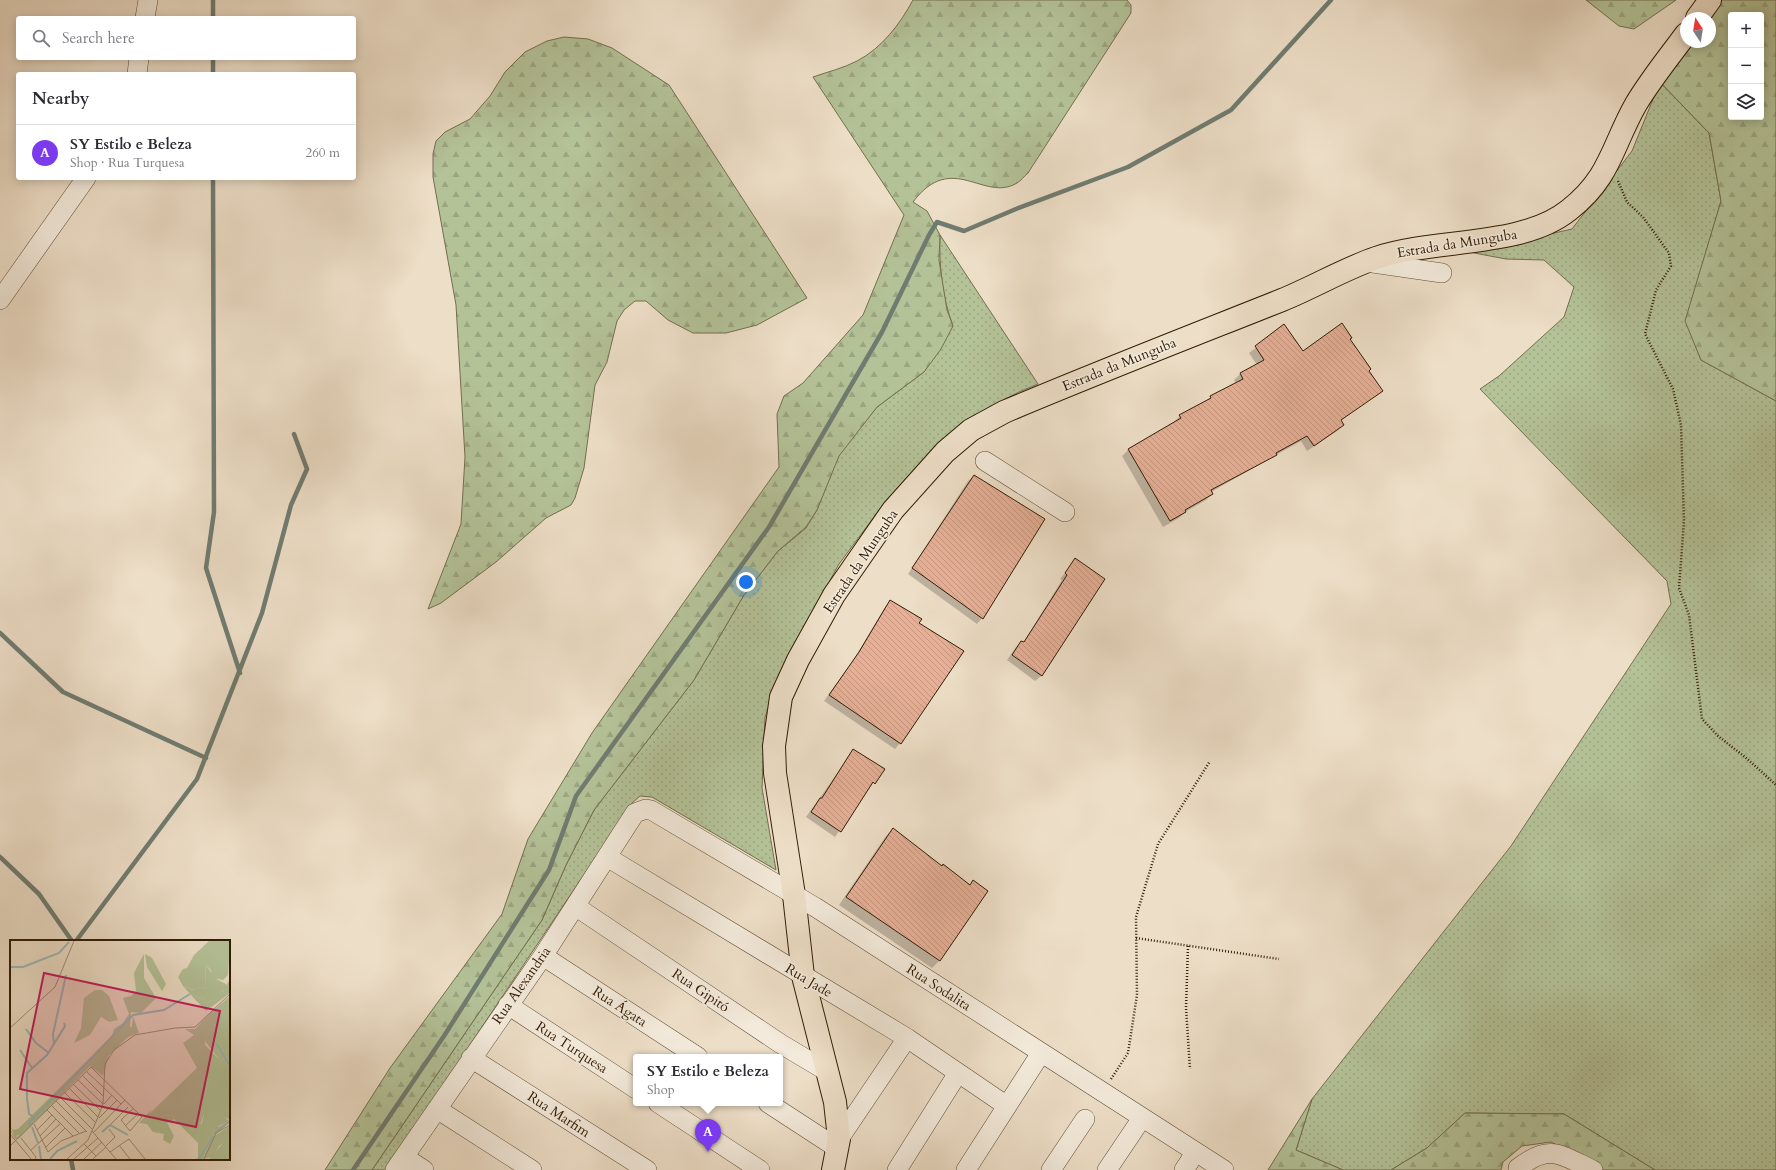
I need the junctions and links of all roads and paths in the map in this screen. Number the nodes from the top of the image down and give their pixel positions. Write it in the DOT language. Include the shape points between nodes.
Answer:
graph roads {
  1 [pos="148,0"];
  2 [pos="1710,0"];
  3 [pos="1701,12"];
  4 [pos="145,16"];
  5 [pos="1680,42"];
  6 [pos="139,60"];
  7 [pos="137,72"];
  8 [pos="1609,163"];
  9 [pos="85,180"];
  10 [pos="1366,262"];
  11 [pos="1442,273"];
  12 [pos="0,300"];
  13 [pos="985,461"];
  14 [pos="1065,512"];
  15 [pos="1210,761"];
  16 [pos="1776,785"];
  17 [pos="652,810"];
  18 [pos="607,857"];
  19 [pos="794,895"];
  20 [pos="575,906"];
  21 [pos="1136,938"];
  22 [pos="1188,946"];
  23 [pos="543,956"];
  24 [pos="1279,959"];
  25 [pos="803,976"];
  26 [pos="508,1005"];
  27 [pos="907,1038"];
  28 [pos="1041,1053"];
  29 [pos="693,1054"];
  30 [pos="471,1058"];
  31 [pos="1190,1069"];
  32 [pos="828,1072"];
  33 [pos="958,1073"];
  34 [pos="633,1087"];
  35 [pos="1103,1091"];
  36 [pos="663,1106"];
  37 [pos="773,1106"];
  38 [pos="1007,1106"];
  39 [pos="437,1109"];
  40 [pos="1142,1118"];
  41 [pos="1085,1119"];
  42 [pos="838,1143"];
  43 [pos="1195,1152"];
  44 [pos="400,1163"];
  45 [pos="424,1170"];
  46 [pos="532,1170"];
  47 [pos="647,1170"];
  48 [pos="760,1170"];
  49 [pos="833,1170"];
  50 [pos="897,1170"];
  51 [pos="966,1170"];
  52 [pos="1050,1170"];
  53 [pos="1107,1170"];
  54 [pos="1184,1170"];
  55 [pos="1224,1170"];
  56 [pos="1518,1170"];
  57 [pos="1593,1170"];
  1 -- 4 [label="street"];
  2 -- 3 [label="main road"];
  5 -- 8 [label="main road, Estrada da Munguba" via="1635,106"];
  6 -- 7 [label="street"];
  8 -- 10 [label="main road, Estrada da Munguba" via="1590,192 1568,212 1540,227 1520,234 1418,247"];
  8 -- 16 [label="path" via="1627,202 1670,253 1671,266 1656,290 1645,334 1673,390 1681,425 1684,521 1679,588 1690,615 1702,718 1718,736"];
  9 -- 12 [label="street"];
  10 -- 11 [label="street"];
  10 -- 19 [label="main road, Estrada da Munguba" via="1308,289 1004,412 971,430 945,452 893,510 858,559 834,595 781,697 774,746 775,773"];
  13 -- 14 [label="street"];
  15 -- 21 [label="path" via="1158,844 1136,917"];
  17 -- 18 [label="street, Rua Alexandria" via="646,809 635,814"];
  17 -- 19 [label="street, Rua Sodalita"];
  18 -- 20 [label="street, Rua Alexandria"];
  18 -- 25 [label="street, Rua Jade"];
  19 -- 25 [label="main road, Estrada da Munguba"];
  19 -- 28 [label="street, Rua Sodalita"];
  20 -- 23 [label="street, Rua Alexandria"];
  20 -- 32 [label="street, Rua Gipitó" via="781,1044"];
  21 -- 22 [label="path"];
  21 -- 35 [label="path" via="1136,995 1128,1053"];
  22 -- 24 [label="path"];
  22 -- 31 [label="path" via="1186,1008"];
  23 -- 26 [label="street, Rua Alexandria"];
  23 -- 29 [label="street, Rua Ágata"];
  25 -- 27 [label="street, Rua Jade"];
  25 -- 32 [label="main road, Estrada da Munguba"];
  26 -- 30 [label="street, Rua Alexandria"];
  26 -- 34 [label="street, Rua Turquesa"];
  27 -- 33 [label="street, Rua Jade"];
  27 -- 42 [label="street"];
  28 -- 35 [label="street, Rua Sodalita"];
  28 -- 38 [label="street"];
  30 -- 39 [label="street, Rua Alexandria"];
  30 -- 47 [label="street, Rua Marfim"];
  32 -- 42 [label="main road, Estrada da Munguba" via="835,1102"];
  33 -- 38 [label="street, Rua Jade"];
  33 -- 50 [label="street"];
  35 -- 40 [label="street, Rua Sodalita"];
  36 -- 48 [label="street"];
  37 -- 42 [label="street"];
  38 -- 51 [label="street"];
  39 -- 44 [label="street, Rua Alexandria"];
  39 -- 46 [label="street"];
  40 -- 43 [label="street, Rua Sodalita"];
  40 -- 53 [label="street"];
  41 -- 52 [label="street"];
  42 -- 49 [label="main road, Estrada da Munguba"];
  43 -- 54 [label="street"];
  43 -- 55 [label="street, Rua Sodalita"];
  44 -- 45 [label="street"];
  56 -- 57 [label="street" via="1530,1158 1544,1153 1556,1153"];
}
